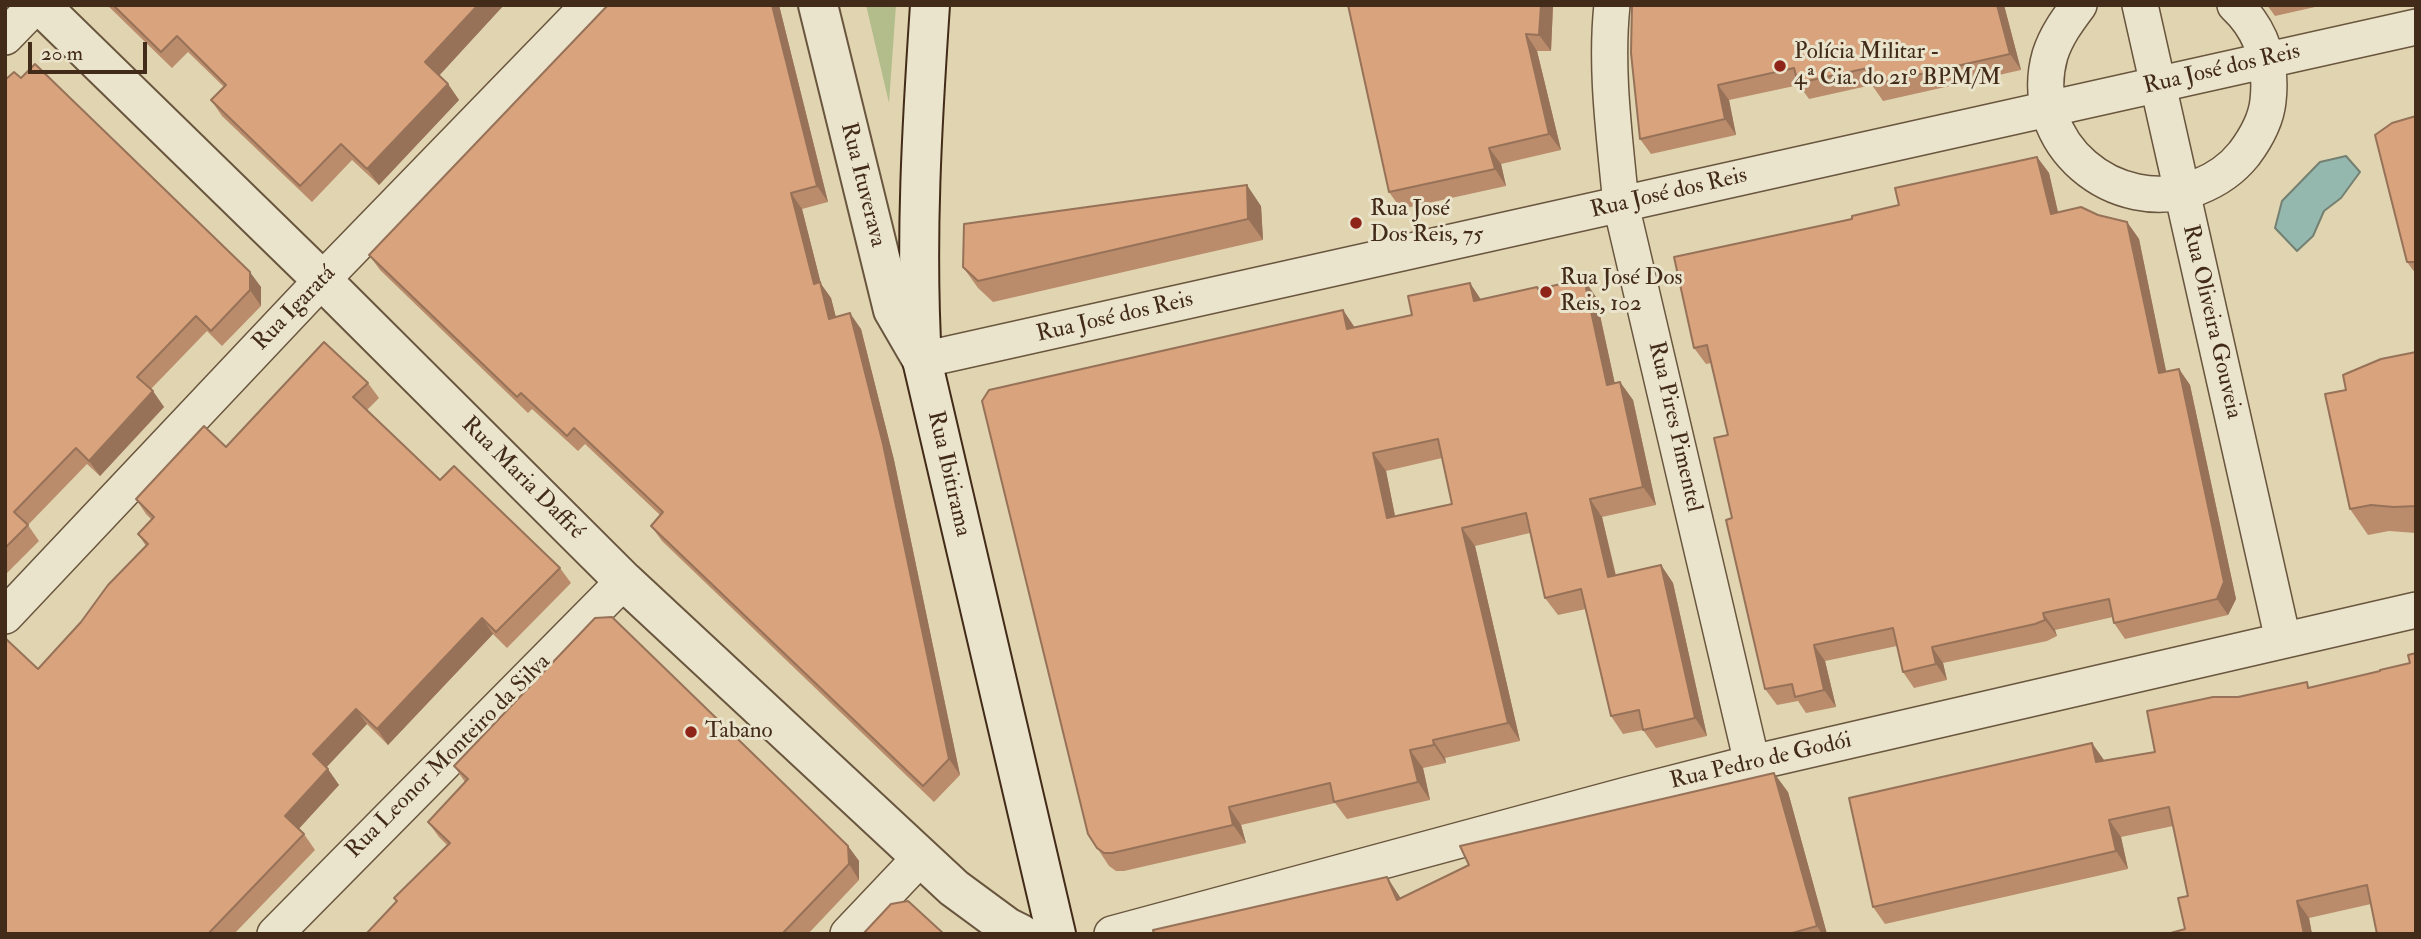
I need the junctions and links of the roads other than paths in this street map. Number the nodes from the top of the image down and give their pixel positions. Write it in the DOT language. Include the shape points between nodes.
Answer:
graph roads {
  1 [pos="38,5"];
  2 [pos="589,5"];
  3 [pos="818,5"];
  4 [pos="930,5"];
  5 [pos="1612,5"];
  6 [pos="2079,5"];
  7 [pos="2140,5"];
  8 [pos="2235,5"];
  9 [pos="2416,27"];
  10 [pos="5,37"];
  11 [pos="2267,60"];
  12 [pos="2158,85"];
  13 [pos="2049,109"];
  14 [pos="2182,193"];
  15 [pos="1621,205"];
  16 [pos="322,280"];
  17 [pos="922,360"];
  18 [pos="624,581"];
  19 [pos="2416,610"];
  20 [pos="5,617"];
  21 [pos="2283,640"];
  22 [pos="1752,763"];
  23 [pos="920,858"];
  24 [pos="275,934"];
  25 [pos="848,934"];
  26 [pos="1021,934"];
  27 [pos="1056,934"];
  28 [pos="1112,934"];
  1 -- 10 [label="street"];
  1 -- 16 [label="street, Rua Maria Daffré"];
  2 -- 16 [label="street, Rua Igaratá"];
  3 -- 17 [label="street, Rua Ituverava" via="893,310"];
  4 -- 17 [label="street, Rua Ibitirama" via="919,185 917,287"];
  5 -- 15 [label="street, Rua Pires Pimentel" via="1612,115"];
  6 -- 13 [label="street" via="2061,28 2050,56 2046,81"];
  7 -- 12 [label="street, Rua Oliveira Gouveia"];
  8 -- 11 [label="street" via="2259,35"];
  9 -- 11 [label="street, Rua José dos Reis"];
  11 -- 12 [label="street, Rua José dos Reis"];
  11 -- 14 [label="street" via="2267,108 2257,137 2237,163 2212,182"];
  12 -- 13 [label="street, Rua José dos Reis"];
  12 -- 14 [label="street, Rua Oliveira Gouveia"];
  13 -- 14 [label="street" via="2069,152 2092,174 2119,188 2150,195"];
  13 -- 15 [label="street, Rua José dos Reis"];
  14 -- 21 [label="street, Rua Oliveira Gouveia"];
  15 -- 17 [label="street, Rua José dos Reis"];
  15 -- 22 [label="street, Rua Pires Pimentel"];
  16 -- 18 [label="street, Rua Maria Daffré"];
  16 -- 20 [label="street, Rua Igaratá"];
  17 -- 27 [label="street, Rua Ibitirama"];
  18 -- 23 [label="street, Rua Maria Daffré"];
  18 -- 24 [label="street, Rua Leonor Monteiro da Silva"];
  19 -- 21 [label="street, Rua Pedro de Godói"];
  21 -- 22 [label="street, Rua Pedro de Godói"];
  22 -- 28 [label="street, Rua Pedro de Godói"];
  23 -- 25 [label="street"];
  23 -- 26 [label="street, Rua Maria Daffré" via="954,888"];
}
